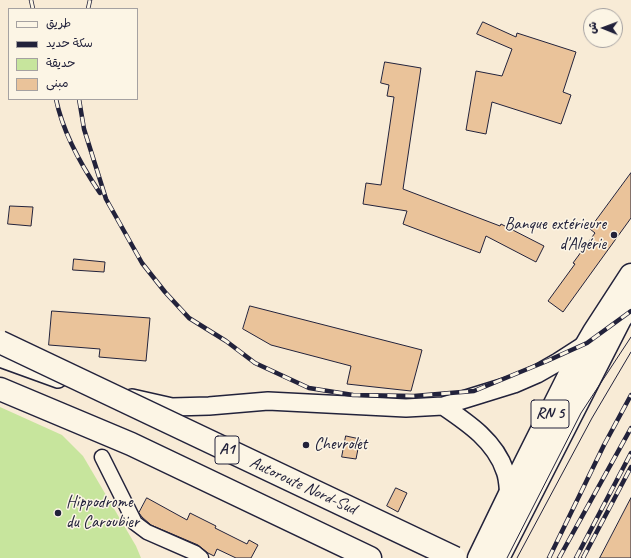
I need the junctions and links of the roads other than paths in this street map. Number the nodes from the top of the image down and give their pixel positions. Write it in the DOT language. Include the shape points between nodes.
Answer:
graph roads {
  1 [pos="631,275"];
  2 [pos="631,304"];
  3 [pos="597,339"];
  4 [pos="0,342"];
  5 [pos="0,358"];
  6 [pos="0,389"];
  7 [pos="443,406"];
  8 [pos="102,457"];
  9 [pos="509,496"];
  10 [pos="201,558"];
  11 [pos="370,558"];
  12 [pos="455,558"];
  13 [pos="480,558"];
  14 [pos="498,558"];
  1 -- 3 [label="highway, RN 5"];
  2 -- 3 [label="highway, RN 5" via="620,319"];
  3 -- 7 [label="street" via="537,374 514,384"];
  3 -- 9 [label="highway, RN 5"];
  3 -- 14 [label="highway, RN 5"];
  4 -- 12 [label="highway, Autoroute Nord-Sud / A1, bridge"];
  5 -- 7 [label="street" via="66,382 172,407 260,401 406,408"];
  6 -- 11 [label="highway, A1" via="131,444"];
  7 -- 9 [label="street" via="470,425 491,446 506,472"];
  8 -- 10 [label="street" via="135,523 147,532"];
  9 -- 13 [label="highway, RN 5"];
}
